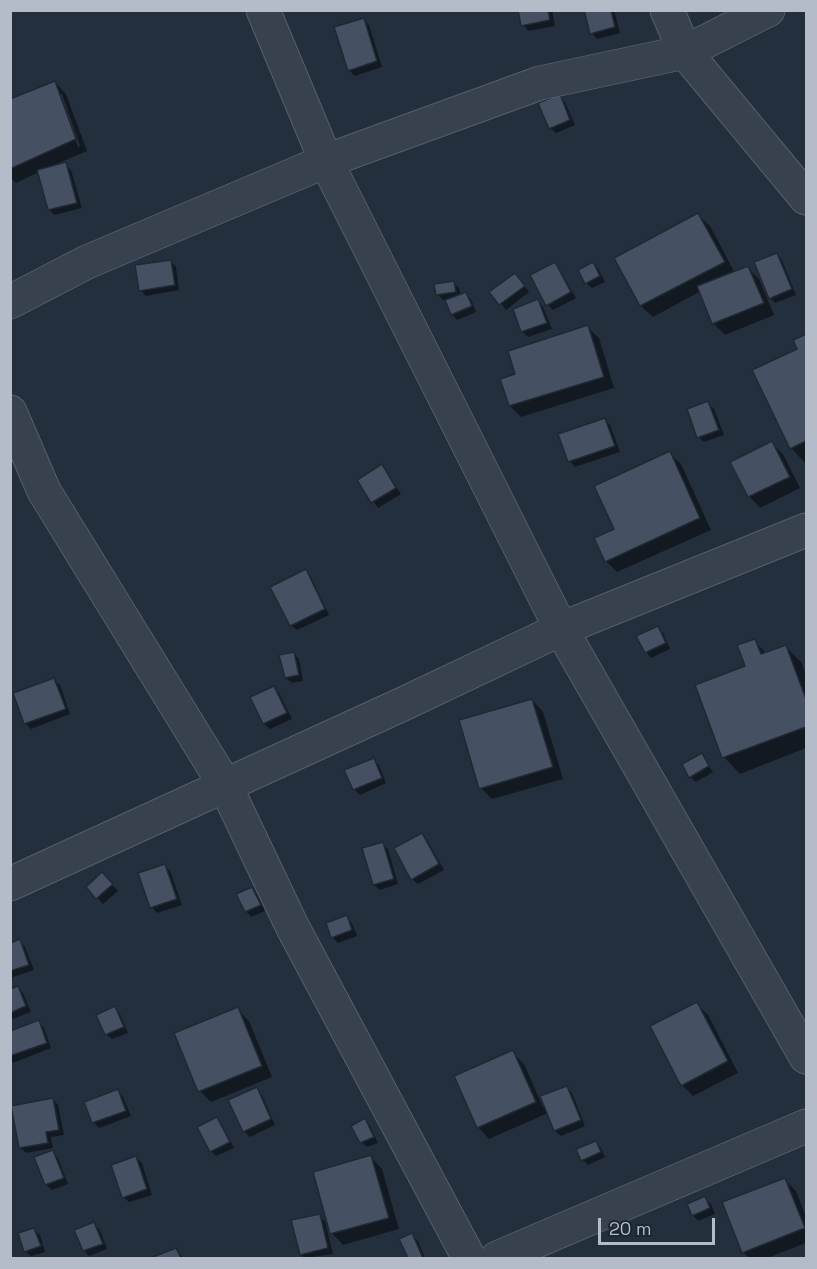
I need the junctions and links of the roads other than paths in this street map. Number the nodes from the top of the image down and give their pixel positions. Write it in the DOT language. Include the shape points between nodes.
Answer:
graph roads {
  1 [pos="263,10"];
  2 [pos="668,10"];
  3 [pos="768,10"];
  4 [pos="685,52"];
  5 [pos="326,161"];
  6 [pos="807,198"];
  7 [pos="10,302"];
  8 [pos="10,412"];
  9 [pos="807,530"];
  10 [pos="561,629"];
  11 [pos="225,785"];
  12 [pos="10,884"];
  13 [pos="807,1057"];
  14 [pos="807,1126"];
  15 [pos="469,1258"];
  16 [pos="497,1258"];
  1 -- 5 [label="street"];
  2 -- 4 [label="street"];
  3 -- 4 [label="street"];
  4 -- 5 [label="street" via="540,82"];
  4 -- 6 [label="street"];
  5 -- 7 [label="street" via="87,262"];
  5 -- 10 [label="street"];
  8 -- 11 [label="street" via="44,491"];
  9 -- 10 [label="street"];
  10 -- 11 [label="street"];
  10 -- 13 [label="street"];
  11 -- 12 [label="street"];
  11 -- 15 [label="street" via="292,926"];
  14 -- 16 [label="street"];
}
